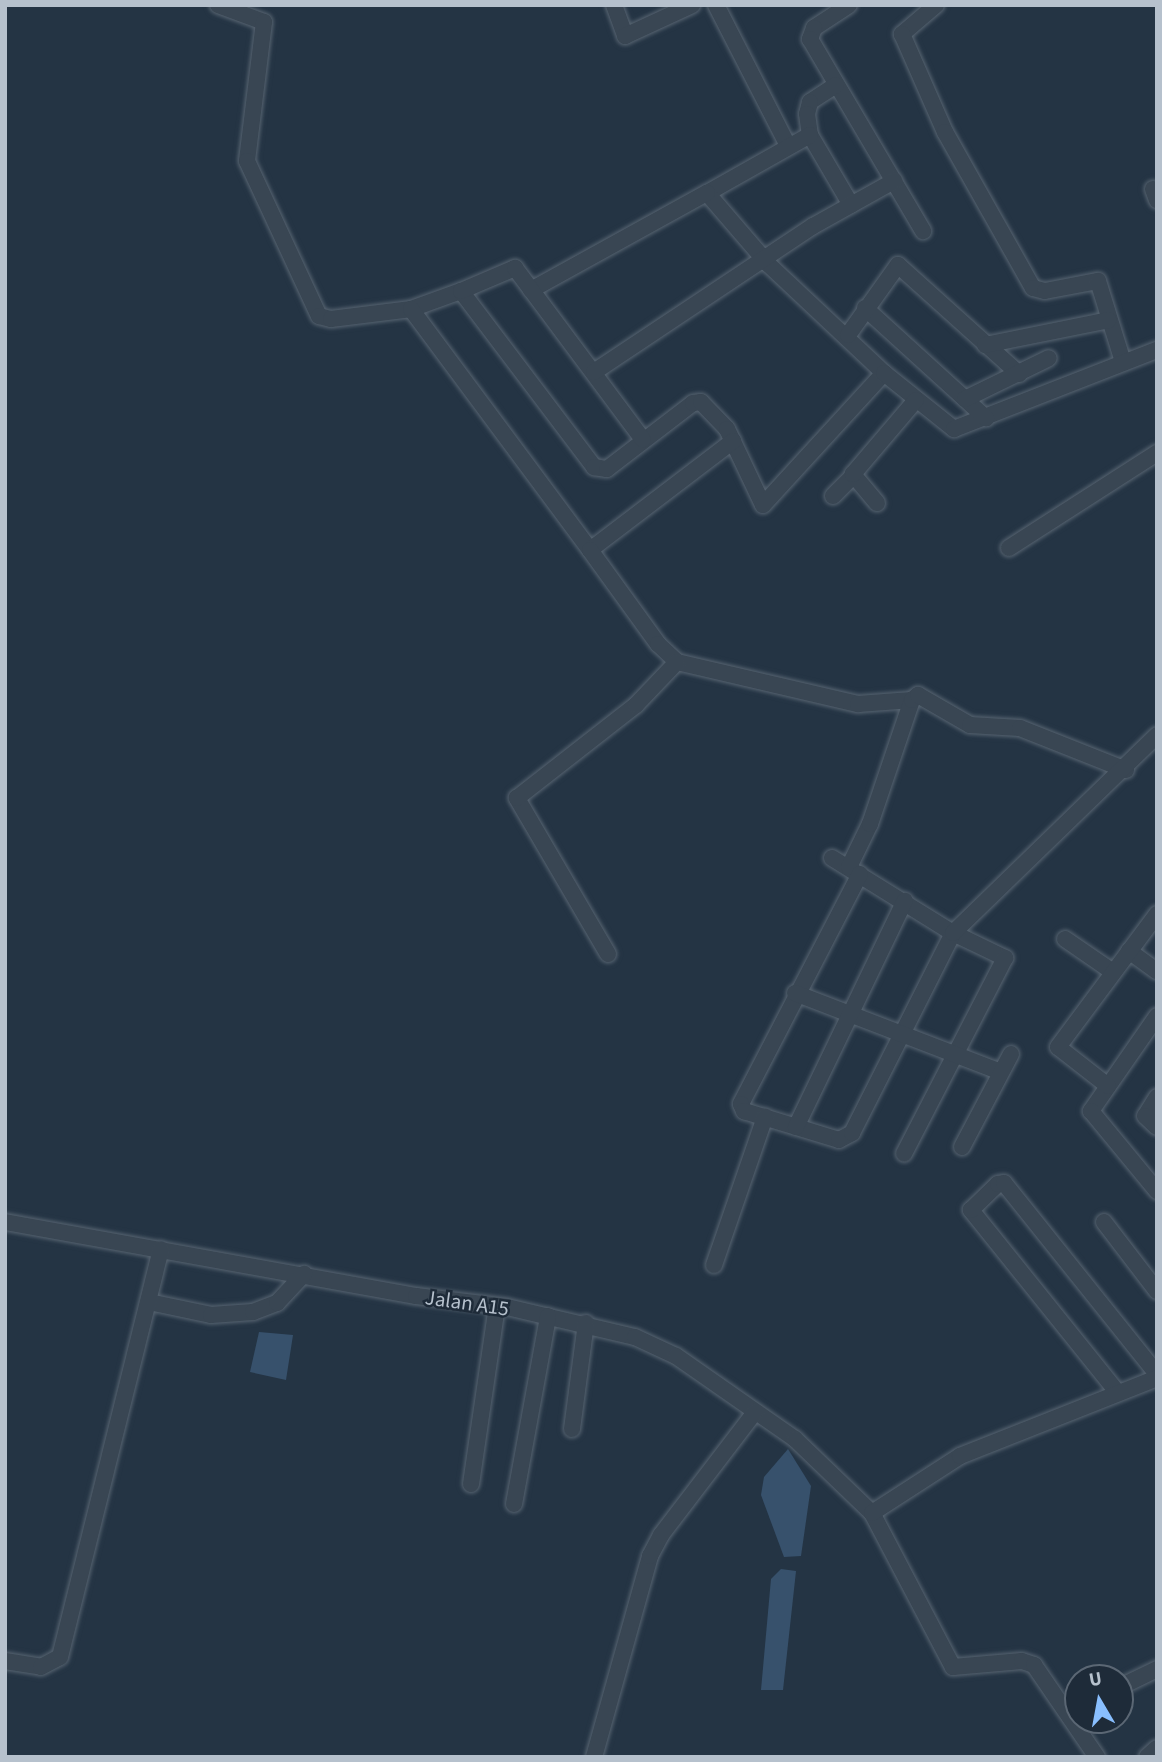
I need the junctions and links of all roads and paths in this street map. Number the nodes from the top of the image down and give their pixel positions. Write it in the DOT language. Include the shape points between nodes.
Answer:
graph roads {
  1 [pos="218,5"];
  2 [pos="614,5"];
  3 [pos="692,5"];
  4 [pos="716,5"];
  5 [pos="936,5"];
  6 [pos="841,8"];
  7 [pos="668,10"];
  8 [pos="836,85"];
  9 [pos="810,135"];
  10 [pos="788,146"];
  11 [pos="894,181"];
  12 [pos="707,193"];
  13 [pos="850,205"];
  14 [pos="923,231"];
  15 [pos="764,259"];
  16 [pos="531,290"];
  17 [pos="461,291"];
  18 [pos="865,308"];
  19 [pos="411,309"];
  20 [pos="1109,320"];
  21 [pos="848,335"];
  22 [pos="985,345"];
  23 [pos="1157,350"];
  24 [pos="1049,358"];
  25 [pos="1124,362"];
  26 [pos="593,372"];
  27 [pos="884,373"];
  28 [pos="1018,374"];
  29 [pos="965,399"];
  30 [pos="916,400"];
  31 [pos="986,418"];
  32 [pos="643,440"];
  33 [pos="733,441"];
  34 [pos="1157,453"];
  35 [pos="852,477"];
  36 [pos="833,496"];
  37 [pos="877,503"];
  38 [pos="1009,548"];
  39 [pos="590,550"];
  40 [pos="677,663"];
  41 [pos="912,700"];
  42 [pos="1157,735"];
  43 [pos="1126,770"];
  44 [pos="832,858"];
  45 [pos="854,871"];
  46 [pos="905,901"];
  47 [pos="1157,914"];
  48 [pos="953,933"];
  49 [pos="1065,939"];
  50 [pos="1129,951"];
  51 [pos="608,954"];
  52 [pos="1157,971"];
  53 [pos="1113,972"];
  54 [pos="795,993"];
  55 [pos="849,1014"];
  56 [pos="1157,1016"];
  57 [pos="900,1033"];
  58 [pos="953,1054"];
  59 [pos="1011,1054"];
  60 [pos="998,1071"];
  61 [pos="1108,1086"];
  62 [pos="1157,1097"];
  63 [pos="765,1117"];
  64 [pos="796,1127"];
  65 [pos="1157,1127"];
  66 [pos="962,1147"];
  67 [pos="904,1154"];
  68 [pos="1157,1191"];
  69 [pos="5,1222"];
  70 [pos="1104,1222"];
  71 [pos="161,1249"];
  72 [pos="714,1265"];
  73 [pos="304,1274"];
  74 [pos="1157,1291"];
  75 [pos="149,1302"];
  76 [pos="497,1306"];
  77 [pos="548,1317"];
  78 [pos="586,1323"];
  79 [pos="1157,1376"];
  80 [pos="1118,1393"];
  81 [pos="755,1412"];
  82 [pos="572,1429"];
  83 [pos="471,1484"];
  84 [pos="514,1503"];
  85 [pos="872,1513"];
  86 [pos="5,1661"];
  87 [pos="1157,1669"];
  88 [pos="1134,1680"];
  89 [pos="1064,1702"];
  90 [pos="1085,1734"];
  91 [pos="1157,1748"];
  92 [pos="594,1757"];
  93 [pos="1097,1757"];
  94 [pos="1147,1757"];
  1 -- 19 [label="street" via="264,22 247,161 319,316 331,319"];
  2 -- 7 [label="street" via="625,36"];
  3 -- 7 [label="street"];
  4 -- 10 [label="street"];
  5 -- 20 [label="street" via="902,34 945,132 1033,288 1045,291 1097,280"];
  6 -- 8 [label="street" via="814,28 810,38"];
  8 -- 9 [label="street" via="807,108"];
  8 -- 11 [label="street"];
  9 -- 10 [label="street"];
  9 -- 13 [label="street"];
  10 -- 12 [label="street"];
  11 -- 13 [label="street"];
  11 -- 14 [label="street"];
  12 -- 15 [label="street"];
  12 -- 16 [label="street"];
  13 -- 15 [label="street"];
  15 -- 21 [label="street"];
  15 -- 26 [label="street"];
  16 -- 17 [label="street" via="511,267"];
  16 -- 26 [label="street"];
  17 -- 19 [label="street"];
  17 -- 32 [label="street" via="594,467 607,470"];
  18 -- 21 [label="street"];
  18 -- 22 [label="street" via="898,265"];
  18 -- 29 [label="street"];
  19 -- 39 [label="street"];
  20 -- 22 [label="street"];
  20 -- 25 [label="street"];
  21 -- 27 [label="street"];
  22 -- 28 [label="street"];
  23 -- 25 [label="street"];
  24 -- 28 [label="street"];
  25 -- 31 [label="street"];
  26 -- 32 [label="street"];
  27 -- 30 [label="street"];
  27 -- 33 [label="street" via="766,505 760,505"];
  28 -- 29 [label="street"];
  29 -- 31 [label="street"];
  30 -- 31 [label="street" via="954,429"];
  30 -- 35 [label="street"];
  32 -- 33 [label="street" via="698,402"];
  33 -- 39 [label="street"];
  34 -- 38 [label="street"];
  35 -- 36 [label="street"];
  35 -- 37 [label="street"];
  39 -- 40 [label="street"];
  40 -- 41 [label="street" via="858,704"];
  40 -- 51 [label="street" via="636,705 517,798"];
  41 -- 43 [label="street" via="919,695 970,725 1020,728"];
  41 -- 45 [label="street"];
  42 -- 43 [label="street"];
  43 -- 48 [label="street"];
  44 -- 45 [label="street"];
  45 -- 46 [label="street"];
  45 -- 54 [label="street"];
  46 -- 48 [label="street"];
  46 -- 55 [label="street"];
  47 -- 50 [label="street"];
  48 -- 57 [label="street"];
  48 -- 58 [label="street" via="1005,961"];
  49 -- 53 [label="street"];
  50 -- 52 [label="street"];
  50 -- 53 [label="street"];
  53 -- 61 [label="street" via="1058,1047"];
  54 -- 55 [label="street"];
  54 -- 63 [label="street" via="741,1104 744,1111"];
  55 -- 57 [label="street"];
  55 -- 64 [label="street"];
  56 -- 61 [label="street"];
  57 -- 58 [label="street"];
  57 -- 64 [label="street" via="848,1138 839,1140"];
  58 -- 60 [label="street"];
  58 -- 67 [label="street"];
  59 -- 60 [label="street"];
  60 -- 66 [label="street"];
  61 -- 68 [label="street" via="1091,1111"];
  62 -- 65 [label="street" via="1145,1116"];
  63 -- 64 [label="street"];
  63 -- 72 [label="street"];
  69 -- 71 [label="street, Jalan A15"];
  70 -- 74 [label="street"];
  71 -- 73 [label="street, Jalan A15"];
  71 -- 75 [label="street"];
  73 -- 75 [label="street" via="277,1303 253,1312 211,1315"];
  73 -- 76 [label="street, Jalan A15"];
  75 -- 86 [label="street" via="60,1657 41,1667"];
  76 -- 77 [label="street, Jalan A15"];
  76 -- 83 [label="street"];
  77 -- 78 [label="street, Jalan A15"];
  77 -- 84 [label="street"];
  78 -- 81 [label="street, Jalan A15" via="635,1337 676,1356"];
  78 -- 82 [label="street"];
  79 -- 80 [label="street"];
  79 -- 80 [label="street" via="1004,1183 998,1184 971,1210"];
  80 -- 85 [label="street" via="960,1456"];
  81 -- 85 [label="street, Jalan A15" via="795,1439"];
  81 -- 92 [label="street" via="650,1556"];
  85 -- 89 [label="street, Jalan A15" via="953,1667 1028,1661"];
  87 -- 88 [label="street"];
  90 -- 93 [label="street"];
  91 -- 94 [label="street"];
}
